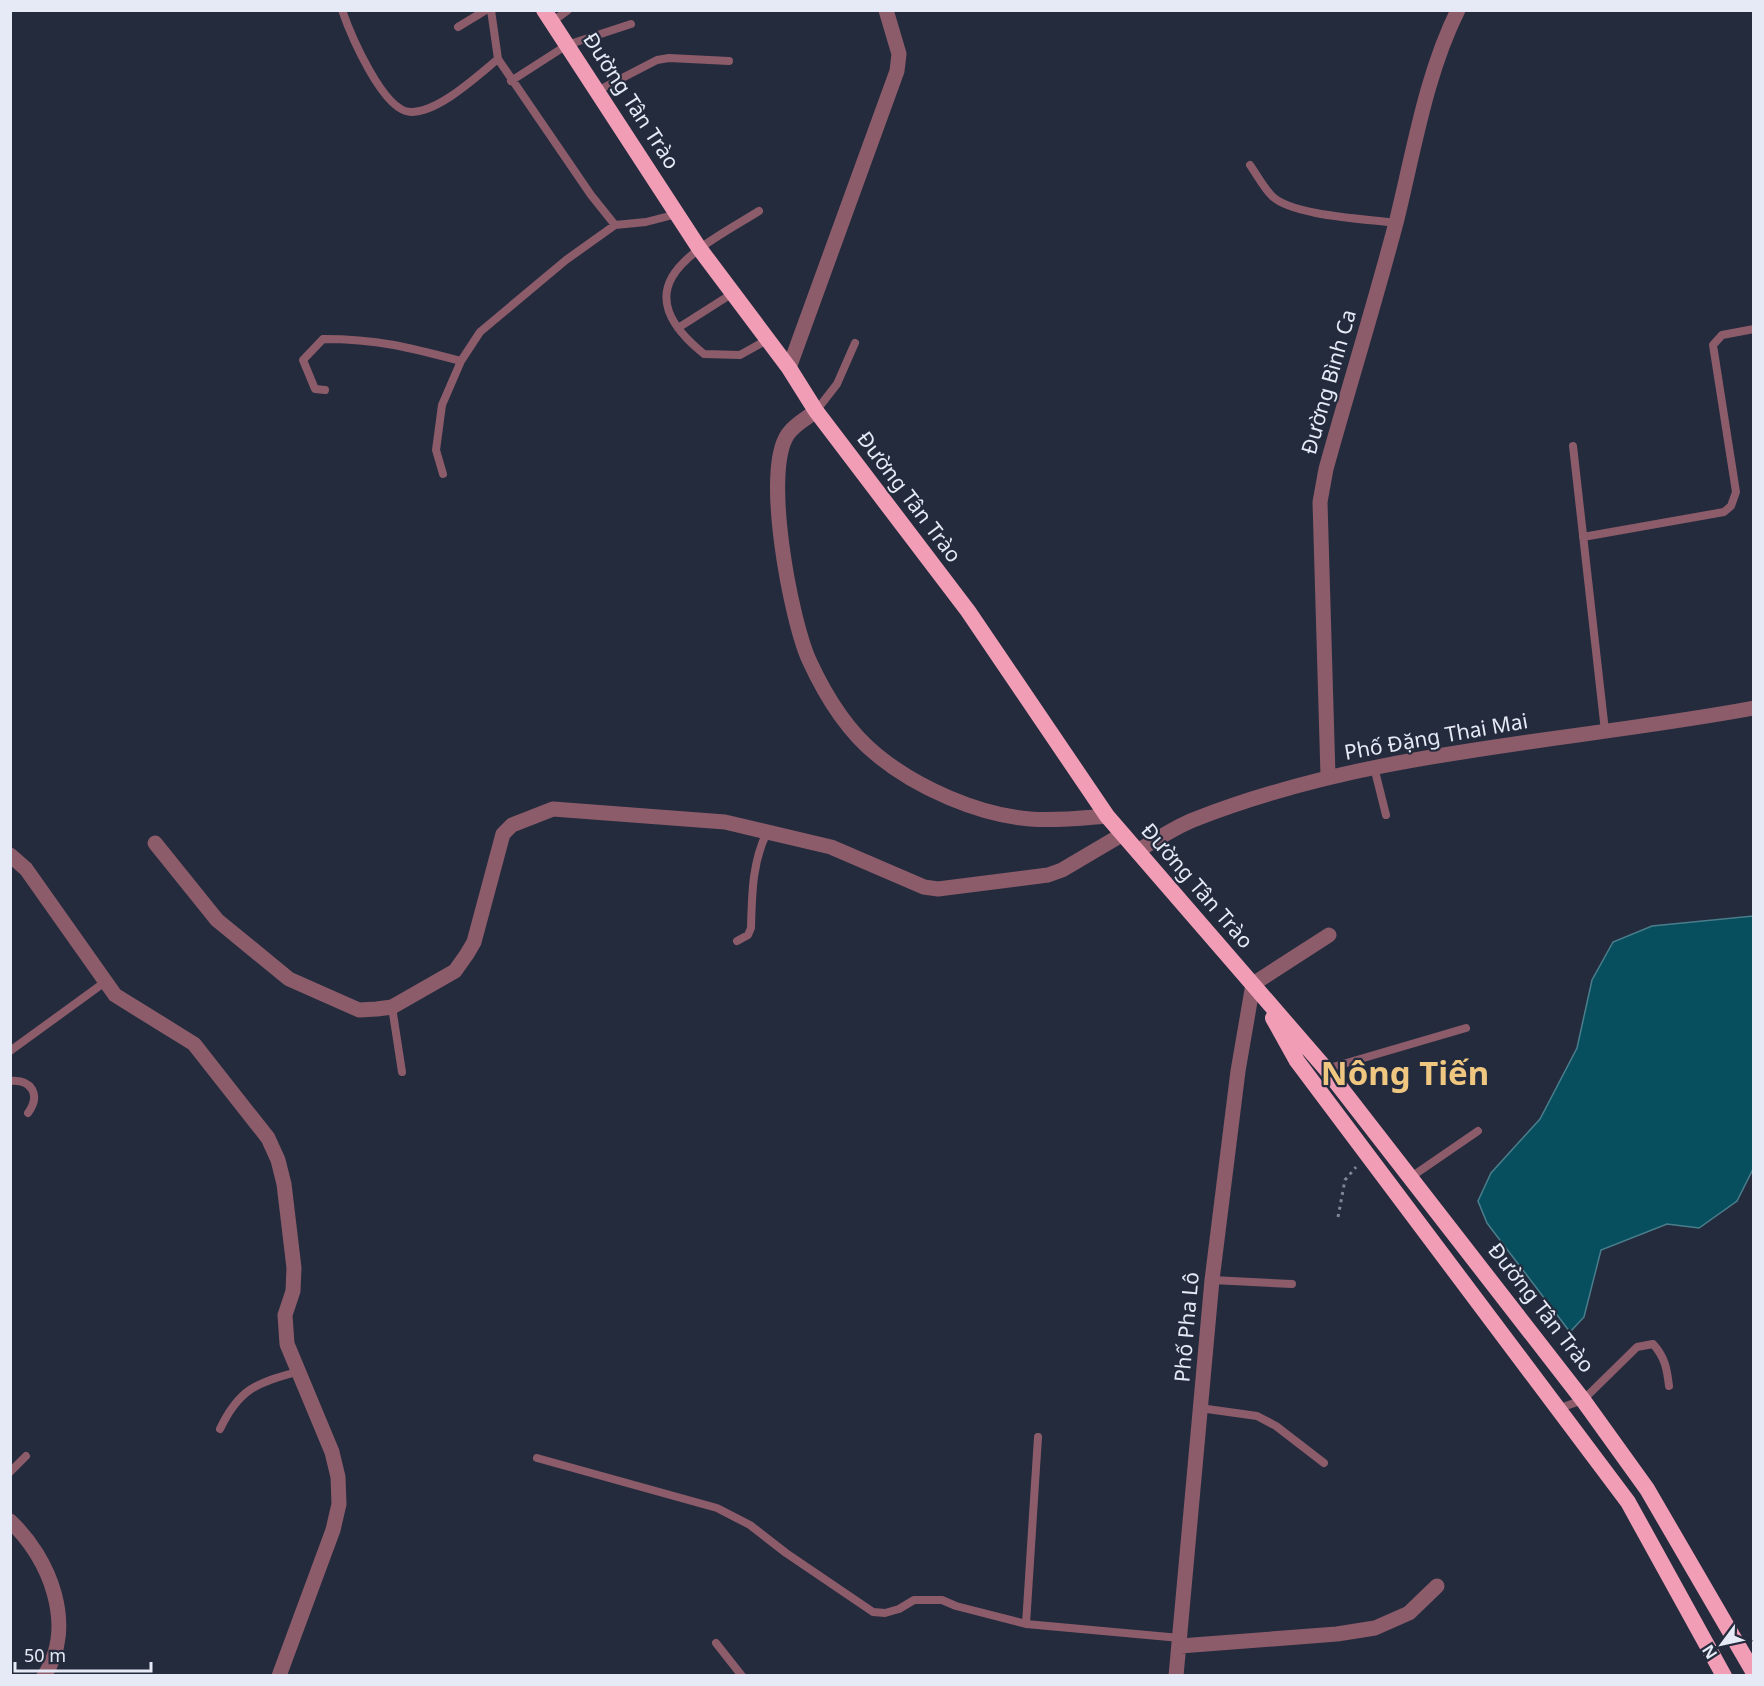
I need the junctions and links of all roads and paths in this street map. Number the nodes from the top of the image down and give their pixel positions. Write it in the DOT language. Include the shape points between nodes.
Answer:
graph roads {
  1 [pos="342,10"];
  2 [pos="486,10"];
  3 [pos="491,10"];
  4 [pos="568,10"];
  5 [pos="886,10"];
  6 [pos="1458,10"];
  7 [pos="548,16"];
  8 [pos="631,24"];
  9 [pos="458,27"];
  10 [pos="567,45"];
  11 [pos="498,59"];
  12 [pos="729,61"];
  13 [pos="511,81"];
  14 [pos="599,90"];
  15 [pos="1250,165"];
  16 [pos="759,211"];
  17 [pos="677,214"];
  18 [pos="1396,223"];
  19 [pos="615,225"];
  20 [pos="699,248"];
  21 [pos="733,294"];
  22 [pos="678,328"];
  23 [pos="1754,329"];
  24 [pos="767,340"];
  25 [pos="855,344"];
  26 [pos="461,361"];
  27 [pos="789,368"];
  28 [pos="324,390"];
  29 [pos="816,411"];
  30 [pos="1573,446"];
  31 [pos="443,474"];
  32 [pos="1583,537"];
  33 [pos="1754,708"];
  34 [pos="1605,731"];
  35 [pos="1374,766"];
  36 [pos="1328,776"];
  37 [pos="1386,815"];
  38 [pos="1107,816"];
  39 [pos="767,832"];
  40 [pos="1123,834"];
  41 [pos="155,843"];
  42 [pos="1137,850"];
  43 [pos="10,855"];
  44 [pos="1329,935"];
  45 [pos="737,940"];
  46 [pos="105,982"];
  47 [pos="1257,989"];
  48 [pos="392,1007"];
  49 [pos="1466,1028"];
  50 [pos="10,1051"];
  51 [pos="1326,1069"];
  52 [pos="402,1072"];
  53 [pos="10,1081"];
  54 [pos="28,1113"];
  55 [pos="1478,1131"];
  56 [pos="1368,1155"];
  57 [pos="1411,1177"];
  58 [pos="1338,1217"];
  59 [pos="1212,1280"];
  60 [pos="1292,1284"];
  61 [pos="297,1372"];
  62 [pos="1669,1386"];
  63 [pos="1583,1400"];
  64 [pos="1200,1408"];
  65 [pos="1560,1408"];
  66 [pos="220,1429"];
  67 [pos="1038,1437"];
  68 [pos="26,1456"];
  69 [pos="537,1458"];
  70 [pos="1324,1463"];
  71 [pos="10,1472"];
  72 [pos="10,1521"];
  73 [pos="1437,1586"];
  74 [pos="1026,1624"];
  75 [pos="1180,1642"];
  76 [pos="716,1643"];
  77 [pos="1754,1674"];
  78 [pos="44,1676"];
  79 [pos="279,1676"];
  80 [pos="742,1676"];
  81 [pos="1176,1676"];
  82 [pos="1725,1676"];
  1 -- 11 [label="lane" via="353,42 385,93 400,109 411,112 437,104"];
  2 -- 9 [label="lane"];
  3 -- 11 [label="lane"];
  4 -- 7 [label="lane"];
  5 -- 27 [label="street" via="899,54 897,71"];
  6 -- 18 [label="street, Đường Bình Ca" via="1441,50"];
  7 -- 10 [label="highway, Đường Tân Trào"];
  8 -- 10 [label="lane"];
  10 -- 13 [label="lane"];
  10 -- 14 [label="highway, Đường Tân Trào"];
  11 -- 13 [label="lane"];
  12 -- 14 [label="lane" via="657,60"];
  13 -- 19 [label="lane"];
  14 -- 17 [label="highway, Đường Tân Trào"];
  15 -- 18 [label="lane" via="1281,203 1329,216"];
  16 -- 20 [label="lane"];
  17 -- 19 [label="lane"];
  17 -- 20 [label="highway, Đường Tân Trào"];
  18 -- 36 [label="street, Đường Bình Ca" via="1326,468 1320,502"];
  19 -- 26 [label="lane" via="566,260 480,332"];
  20 -- 21 [label="highway, Đường Tân Trào"];
  20 -- 22 [label="lane" via="671,274 666,294"];
  21 -- 22 [label="lane"];
  21 -- 24 [label="highway, Đường Tân Trào"];
  22 -- 24 [label="lane" via="704,354 740,355"];
  23 -- 32 [label="lane" via="1722,335 1713,345 1736,492 1731,506 1724,512"];
  24 -- 27 [label="highway, Đường Tân Trào"];
  25 -- 29 [label="lane" via="837,384"];
  26 -- 28 [label="lane" via="410,346 366,339 322,339 303,360 315,389"];
  26 -- 31 [label="lane" via="442,405 436,450"];
  27 -- 29 [label="highway, Đường Tân Trào"];
  29 -- 38 [label="highway, Đường Tân Trào" via="968,611"];
  29 -- 38 [label="street" via="787,434 777,484 780,530 798,628 808,658 834,707 878,756 932,791 957,802 1028,819"];
  30 -- 32 [label="lane"];
  32 -- 34 [label="lane"];
  33 -- 34 [label="street, Phố Đặng Thai Mai"];
  34 -- 35 [label="street, Phố Đặng Thai Mai"];
  35 -- 36 [label="street, Phố Đặng Thai Mai"];
  35 -- 37 [label="lane"];
  36 -- 42 [label="street, Phố Đặng Thai Mai" via="1191,820"];
  38 -- 40 [label="highway, Đường Tân Trào"];
  39 -- 40 [label="street" via="831,847 924,887 938,889 1048,875"];
  39 -- 45 [label="lane" via="758,850 753,879 751,928 748,935"];
  39 -- 48 [label="street" via="725,822 553,809 512,825 503,834 474,942 467,954 455,971"];
  40 -- 42 [label="highway, Đường Tân Trào"];
  41 -- 48 [label="street" via="217,920 289,980 359,1010"];
  42 -- 47 [label="highway, Đường Tân Trào"];
  43 -- 46 [label="street" via="26,869"];
  44 -- 47 [label="street"];
  46 -- 50 [label="lane"];
  46 -- 61 [label="street" via="115,995 194,1044 268,1138 286,1195 294,1268 293,1291 285,1315 288,1344"];
  47 -- 51 [label="highway, Đường Tân Trào"];
  47 -- 56 [label="highway, Đường Tân Trào" via="1297,1061"];
  47 -- 59 [label="street, Phố Pha Lô" via="1238,1071"];
  48 -- 52 [label="lane"];
  49 -- 51 [label="lane"];
  51 -- 57 [label="highway, Đường Tân Trào"];
  53 -- 54 [label="lane" via="22,1080 34,1091 34,1104"];
  55 -- 57 [label="lane"];
  56 -- 58 [label="path" via="1345,1180"];
  56 -- 65 [label="highway, Đường Tân Trào"];
  57 -- 63 [label="highway, Đường Tân Trào"];
  59 -- 60 [label="lane"];
  59 -- 64 [label="street, Phố Pha Lô"];
  61 -- 66 [label="lane" via="259,1383 244,1394"];
  61 -- 79 [label="street" via="332,1452 339,1504"];
  62 -- 63 [label="lane" via="1661,1353 1653,1344 1644,1344"];
  63 -- 65 [label="lane"];
  63 -- 77 [label="highway, Đường Tân Trào" via="1647,1489"];
  64 -- 70 [label="lane" via="1257,1416"];
  64 -- 75 [label="street, Phố Pha Lô"];
  65 -- 82 [label="highway, Đường Tân Trào" via="1628,1502"];
  67 -- 74 [label="lane"];
  68 -- 71 [label="lane"];
  69 -- 74 [label="lane" via="717,1508 750,1525 873,1612 892,1611 914,1600 942,1600"];
  72 -- 78 [label="street" via="33,1548 52,1585 60,1617 52,1663"];
  73 -- 75 [label="street" via="1409,1614 1375,1628 1337,1634"];
  74 -- 75 [label="lane"];
  75 -- 81 [label="street, Phố Pha Lô"];
  76 -- 80 [label="lane"];
}
